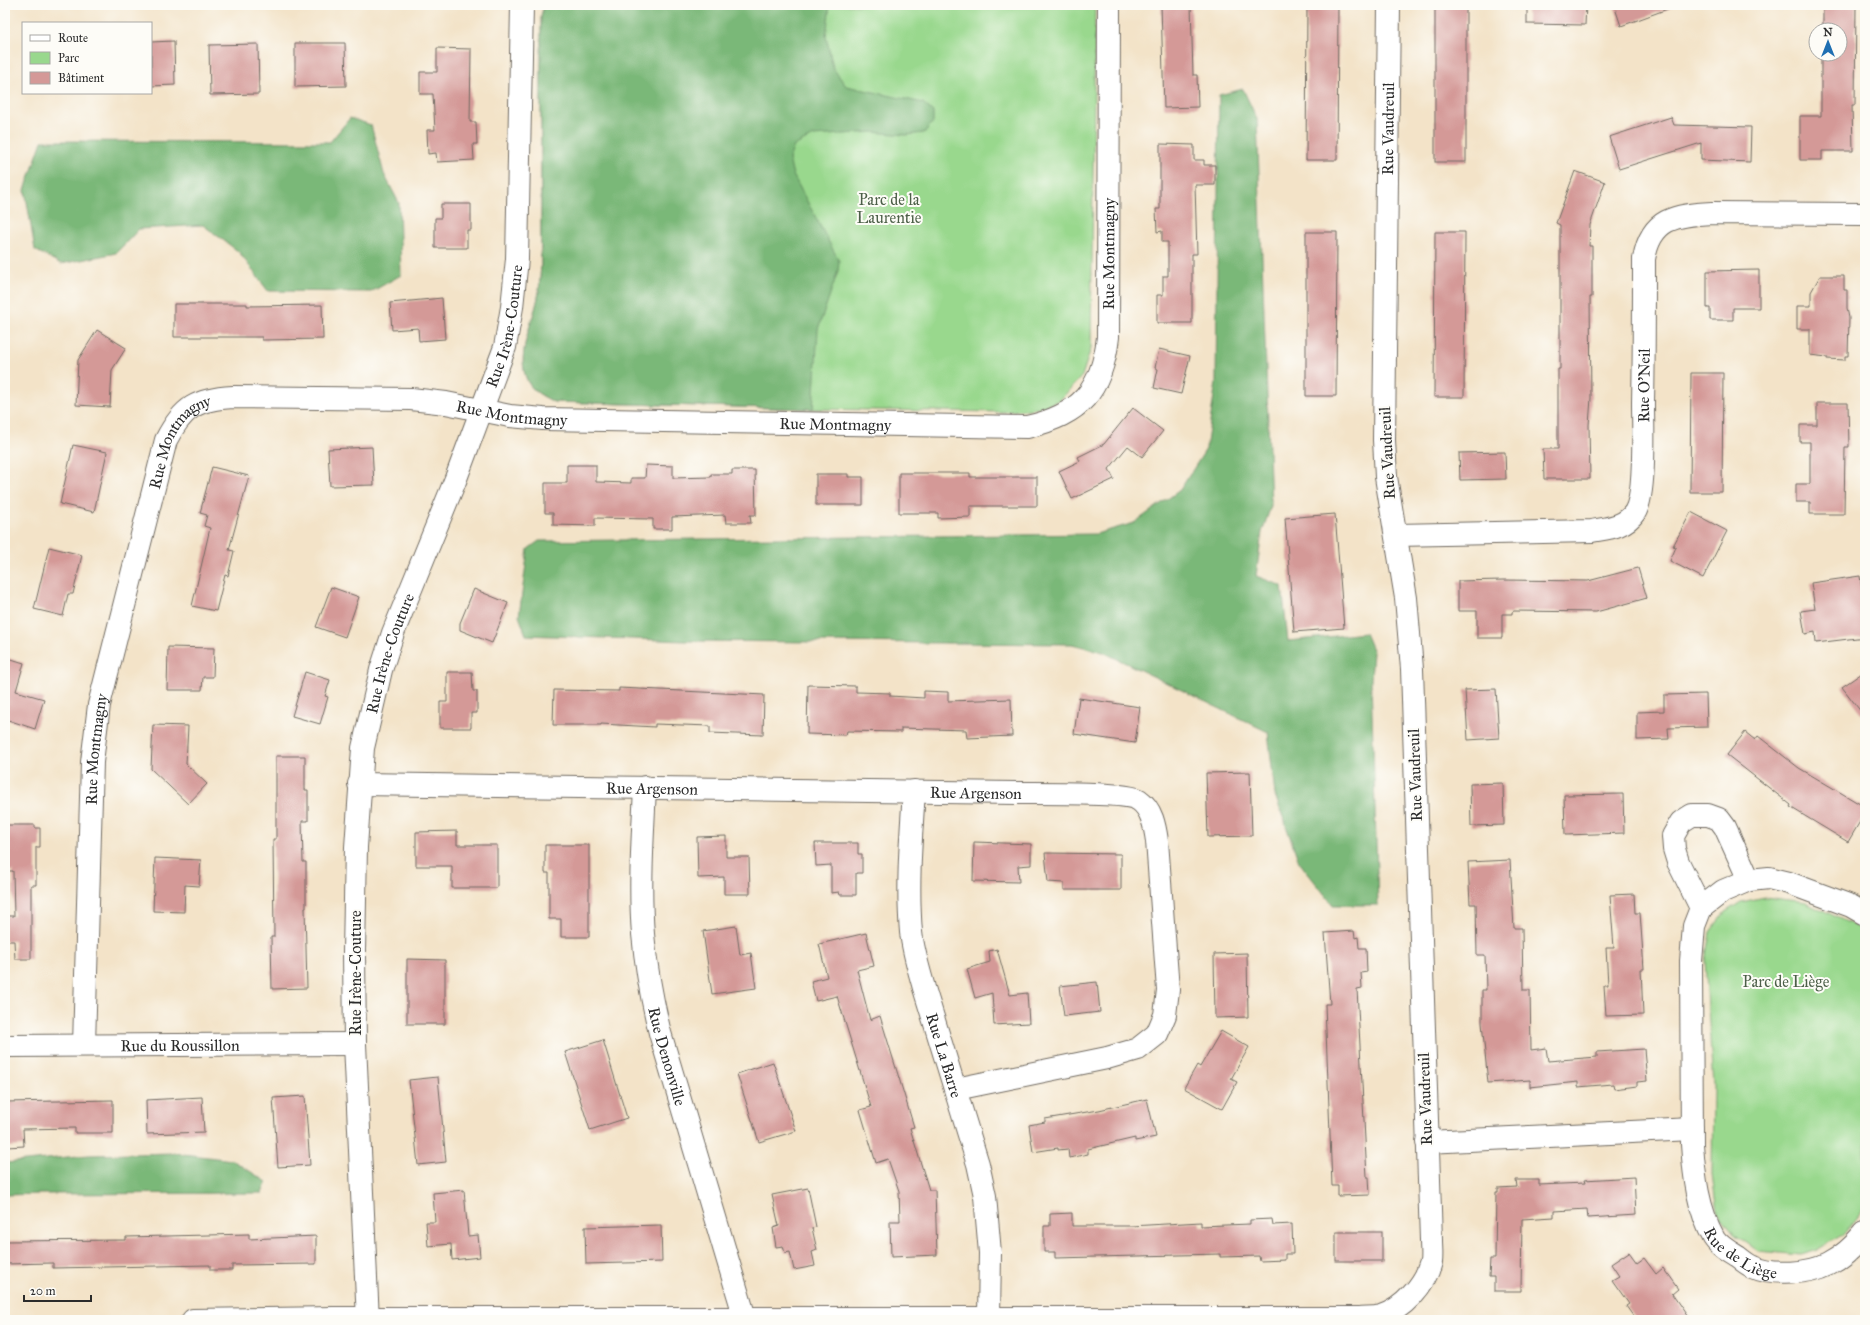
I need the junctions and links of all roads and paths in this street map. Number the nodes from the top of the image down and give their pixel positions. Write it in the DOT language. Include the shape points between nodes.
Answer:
graph roads {
  1 [pos="522,5"];
  2 [pos="1109,5"];
  3 [pos="1389,5"];
  4 [pos="1865,214"];
  5 [pos="480,410"];
  6 [pos="1396,536"];
  7 [pos="359,784"];
  8 [pos="645,787"];
  9 [pos="914,791"];
  10 [pos="1749,880"];
  11 [pos="1701,908"];
  12 [pos="1865,914"];
  13 [pos="355,1044"];
  14 [pos="84,1045"];
  15 [pos="5,1046"];
  16 [pos="956,1090"];
  17 [pos="1692,1129"];
  18 [pos="1427,1142"];
  19 [pos="1865,1233"];
  20 [pos="989,1317"];
  21 [pos="745,1318"];
  22 [pos="368,1319"];
  23 [pos="1172,1319"];
  24 [pos="193,1320"];
  1 -- 5 [label="street, Rue Irène-Couture" via="517,259 505,347"];
  2 -- 5 [label="street, Rue Montmagny" via="1106,357 1098,381 1084,399 1064,415 1027,427 543,420"];
  3 -- 6 [label="street, Rue Vaudreuil" via="1384,440 1386,477"];
  4 -- 6 [label="street, Rue O'Neil" via="1690,214 1669,220 1654,231 1647,243 1644,259 1643,460 1640,497 1635,511 1625,522 1611,528 1592,531"];
  5 -- 7 [label="street, Rue Irène-Couture" via="381,670 363,748"];
  5 -- 14 [label="street, Rue Montmagny" via="411,399 233,397 215,398 199,403 186,410 175,424 166,440 99,705 90,793"];
  6 -- 18 [label="street, Rue Vaudreuil" via="1406,598 1412,669"];
  7 -- 8 [label="street, Rue Argenson"];
  7 -- 13 [label="street, Rue Irène-Couture" via="354,944"];
  8 -- 9 [label="street, Rue Argenson"];
  8 -- 21 [label="street, Rue Denonville" via="641,887 646,967 662,1041"];
  9 -- 16 [label="street, Rue La Barre" via="911,932 918,968"];
  9 -- 16 [label="street, Rue Argenson" via="1122,795 1139,799 1155,826 1168,990 1165,1015 1158,1034 1138,1049 1107,1058"];
  10 -- 11 [label="street" via="1723,891"];
  10 -- 11 [label="street" via="1719,819 1708,815 1692,815 1681,822 1674,836 1674,849"];
  10 -- 12 [label="street" via="1769,878 1789,883 1851,906"];
  11 -- 17 [label="street, Rue de Liège" via="1694,926 1691,961"];
  13 -- 14 [label="street, Rue du Roussillon"];
  13 -- 22 [label="street, Rue Irène-Couture"];
  14 -- 15 [label="street, Rue du Roussillon"];
  16 -- 20 [label="street, Rue La Barre" via="985,1196 990,1253"];
  17 -- 18 [label="street"];
  17 -- 19 [label="street, Rue de Liège" via="1694,1171 1705,1218 1715,1240 1728,1252 1753,1267 1775,1273 1799,1272 1827,1265 1846,1253"];
  18 -- 23 [label="street, Rue Vaudreuil" via="1431,1262 1423,1281 1399,1306 1380,1316 1359,1318"];
  20 -- 21 [label="street, Rue Vaudreuil"];
  20 -- 23 [label="street, Rue Vaudreuil"];
  21 -- 22 [label="street, Rue Vaudreuil"];
  22 -- 24 [label="street, Rue Vaudreuil"];
}
